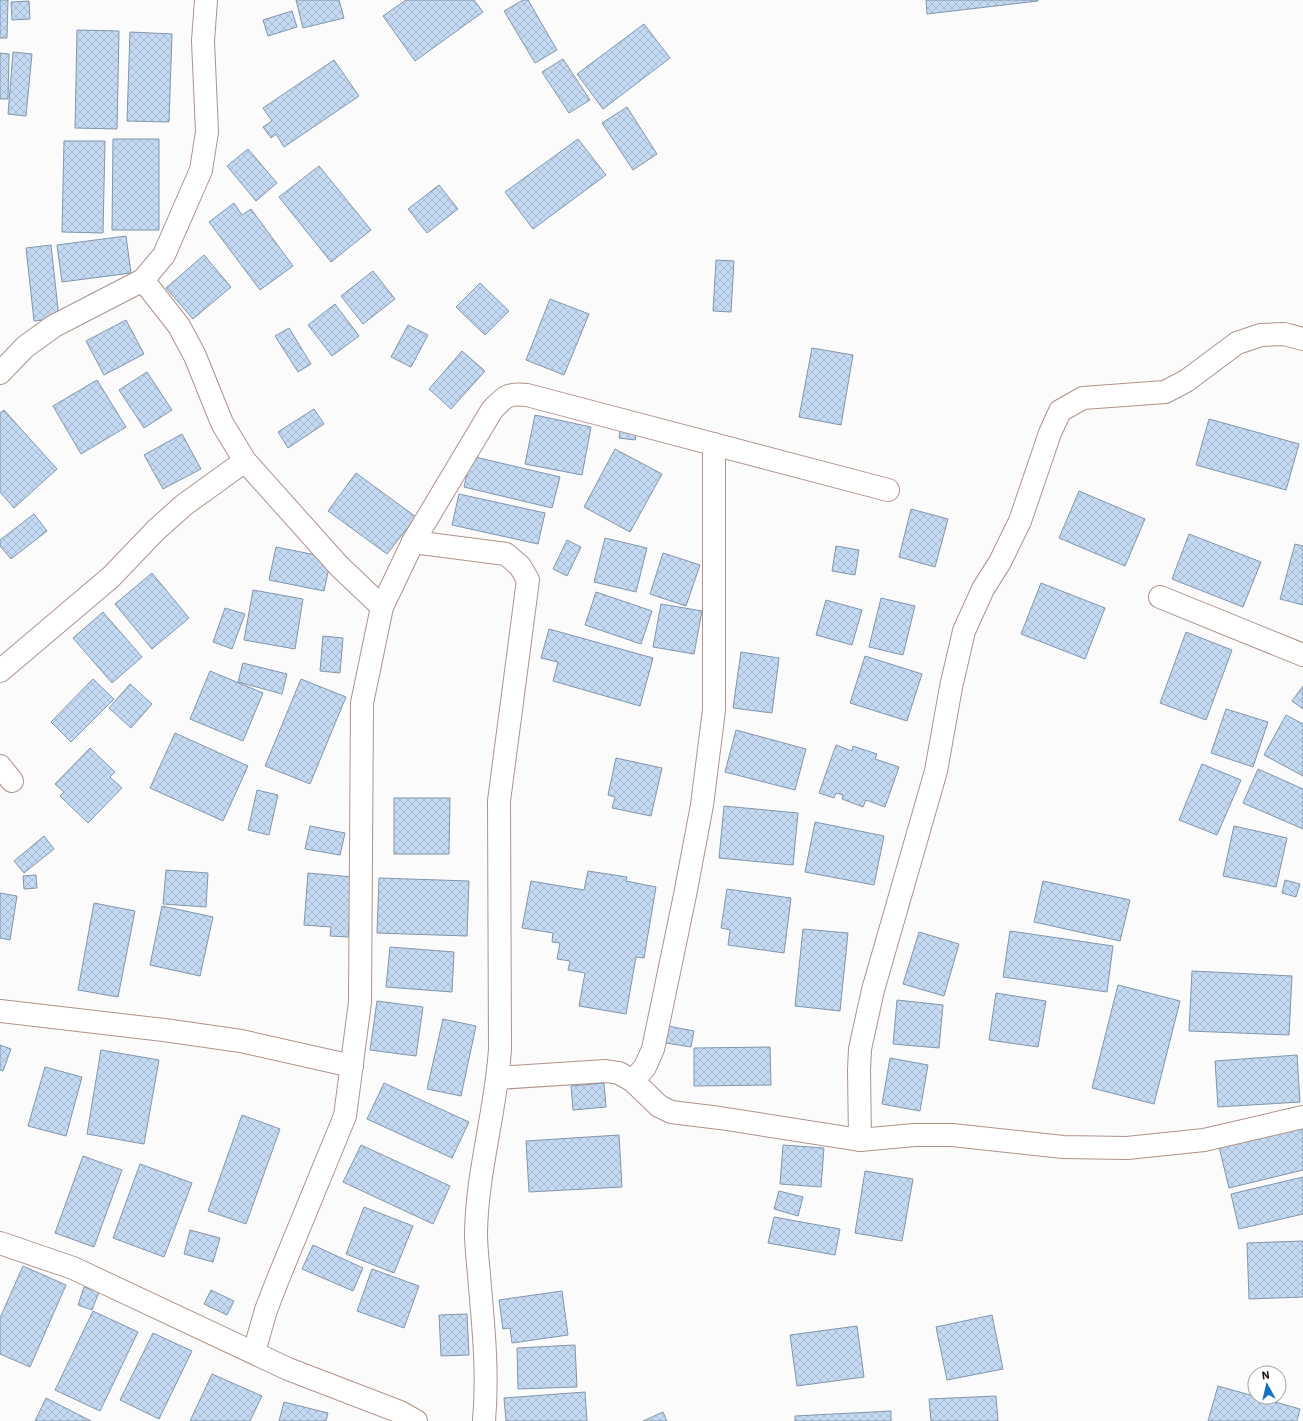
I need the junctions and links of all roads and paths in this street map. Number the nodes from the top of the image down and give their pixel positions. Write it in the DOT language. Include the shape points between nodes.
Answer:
graph roads {
  1 [pos="206,0"];
  2 [pos="143,280"];
  3 [pos="1303,339"];
  4 [pos="0,372"];
  5 [pos="714,444"];
  6 [pos="245,461"];
  7 [pos="888,490"];
  8 [pos="413,542"];
  9 [pos="1160,597"];
  10 [pos="382,607"];
  11 [pos="1303,655"];
  12 [pos="0,672"];
  13 [pos="0,1011"];
  14 [pos="352,1066"];
  15 [pos="498,1078"];
  16 [pos="633,1081"];
  17 [pos="1303,1117"];
  18 [pos="860,1140"];
  19 [pos="0,1243"];
  20 [pos="254,1352"];
  21 [pos="416,1421"];
  22 [pos="484,1421"];
  1 -- 2 [label="street" via="203,41 208,132 201,170 164,255"];
  2 -- 4 [label="street" via="54,326 26,347"];
  2 -- 6 [label="street" via="179,326 196,356 222,422"];
  3 -- 18 [label="street" via="1284,334 1260,335 1237,343 1186,381 1165,392 1083,398 1060,411 1020,521 1000,562 983,589 964,632 936,771 873,990 860,1049"];
  5 -- 7 [label="street"];
  5 -- 8 [label="street" via="527,395 513,394 502,399 492,410"];
  5 -- 16 [label="street" via="714,710 705,781 685,895 653,1049 645,1066"];
  6 -- 10 [label="street" via="339,566"];
  6 -- 12 [label="street" via="184,505 111,577"];
  8 -- 10 [label="street"];
  8 -- 15 [label="street" via="506,554 520,566 528,580 499,801"];
  9 -- 11 [label="street"];
  10 -- 14 [label="street" via="362,703 360,1002"];
  13 -- 14 [label="street" via="225,1039"];
  14 -- 20 [label="street" via="345,1116 266,1310"];
  15 -- 16 [label="street" via="606,1071 619,1073"];
  15 -- 22 [label="street" via="478,1191 476,1234 485,1344"];
  16 -- 18 [label="street" via="659,1106 671,1112"];
  17 -- 18 [label="street" via="1204,1140 1126,1148 1063,1147 952,1135 914,1135"];
  19 -- 20 [label="street" via="73,1268"];
  20 -- 21 [label="street" via="400,1412"];
}
